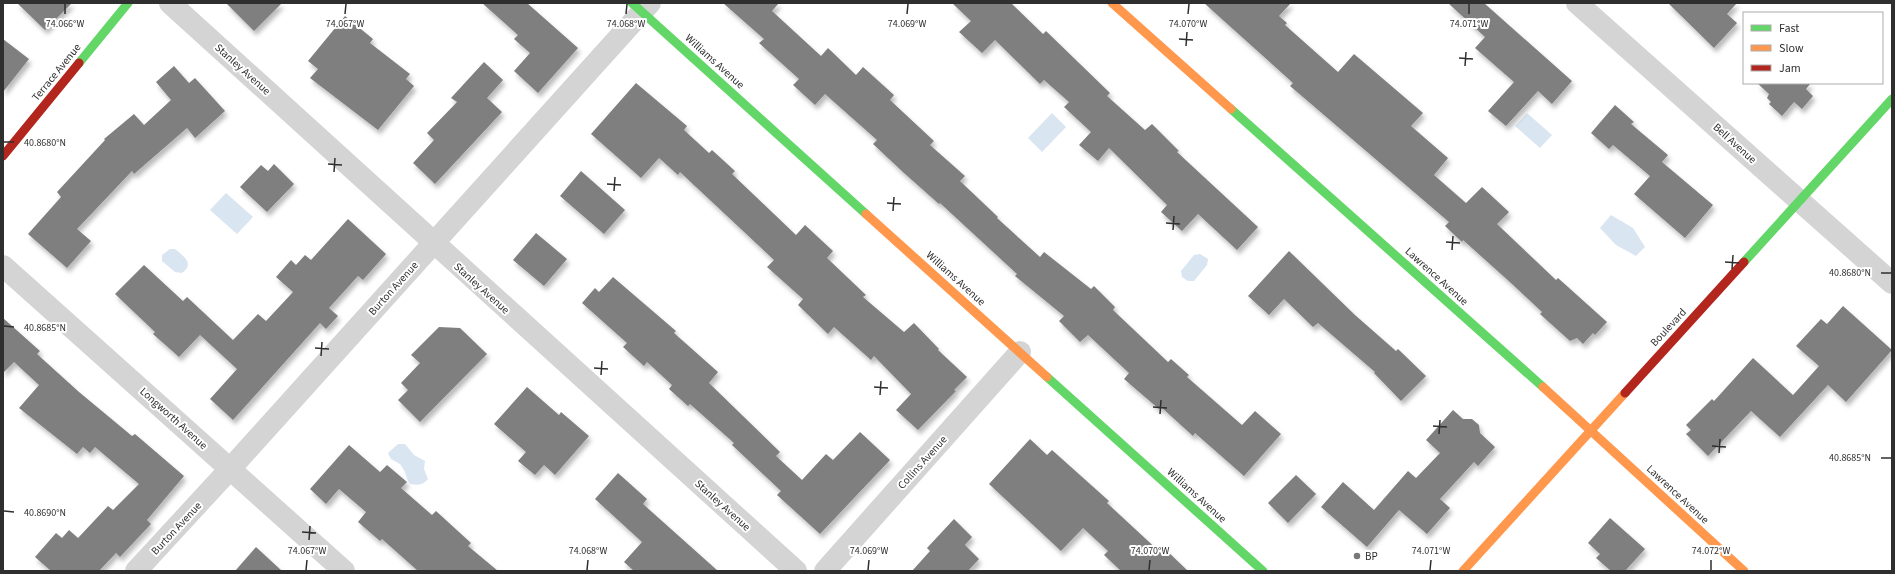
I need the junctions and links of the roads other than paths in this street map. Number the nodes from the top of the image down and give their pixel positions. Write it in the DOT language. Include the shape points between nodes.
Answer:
graph roads {
  1 [pos="128,3"];
  2 [pos="170,3"];
  3 [pos="1112,3"];
  4 [pos="1577,3"];
  5 [pos="641,6"];
  6 [pos="1892,99"];
  7 [pos="3,156"];
  8 [pos="1800,201"];
  9 [pos="434,243"];
  10 [pos="3,266"];
  11 [pos="1892,282"];
  12 [pos="1020,352"];
  13 [pos="1590,429"];
  14 [pos="230,469"];
  15 [pos="136,571"];
  16 [pos="344,571"];
  17 [pos="796,571"];
  18 [pos="825,571"];
  19 [pos="1263,571"];
  20 [pos="1463,571"];
  21 [pos="1744,571"];
  1 -- 7 [label="street, Terrace Avenue"];
  2 -- 9 [label="street, Stanley Avenue"];
  3 -- 13 [label="street, Lawrence Avenue"];
  4 -- 8 [label="street, Bell Avenue"];
  5 -- 9 [label="street, Burton Avenue"];
  5 -- 12 [label="street, Williams Avenue"];
  6 -- 8 [label="street, Boulevard"];
  8 -- 11 [label="street, Bell Avenue"];
  8 -- 13 [label="street, Boulevard"];
  9 -- 14 [label="street, Burton Avenue"];
  9 -- 17 [label="street, Stanley Avenue"];
  10 -- 14 [label="street, Longworth Avenue"];
  12 -- 18 [label="street, Collins Avenue"];
  12 -- 19 [label="street, Williams Avenue"];
  13 -- 20 [label="street, Boulevard"];
  13 -- 21 [label="street, Lawrence Avenue"];
  14 -- 15 [label="street, Burton Avenue"];
  14 -- 16 [label="street, Longworth Avenue"];
}
